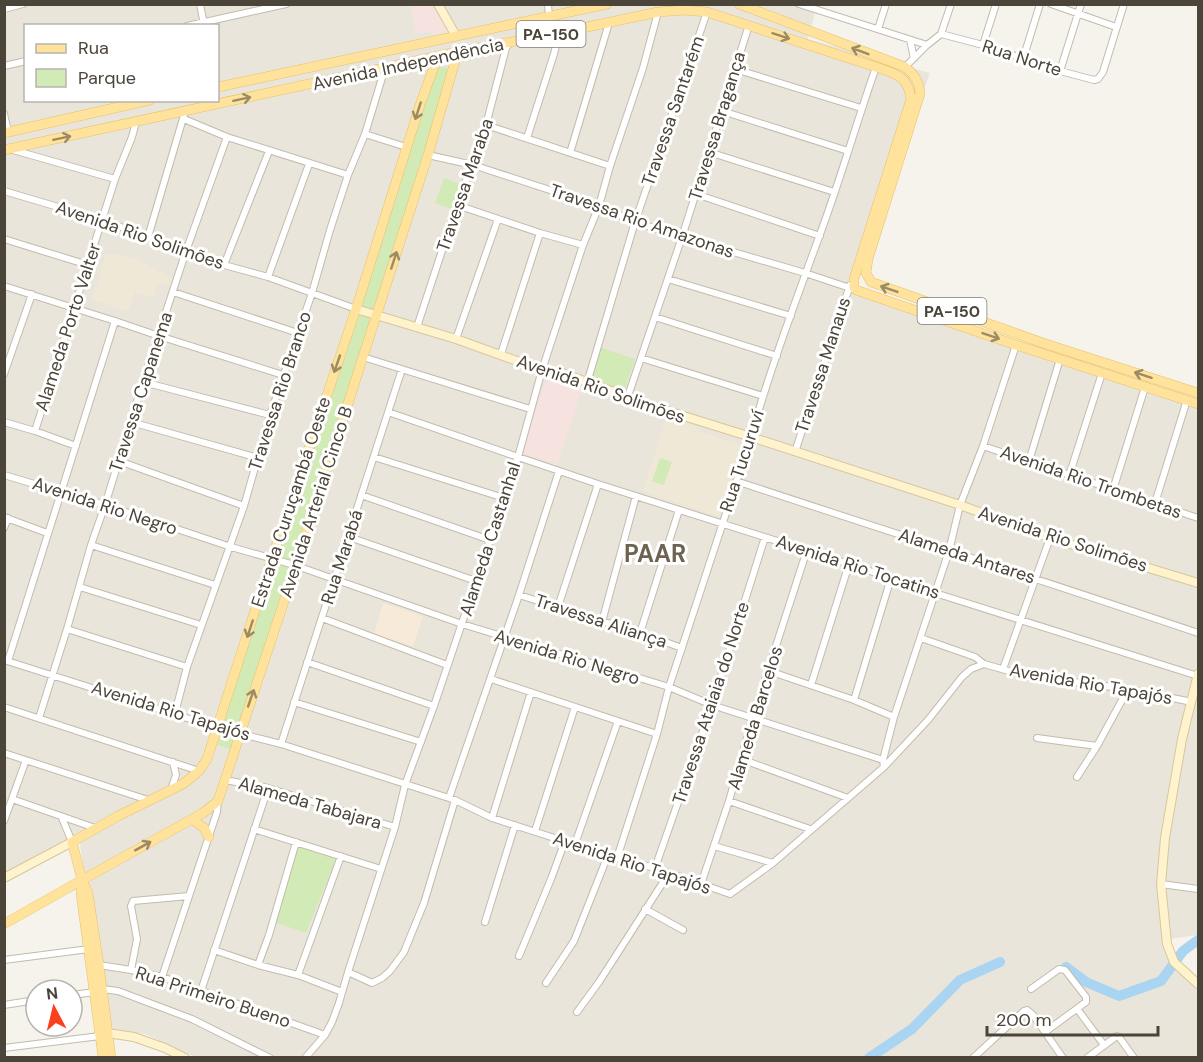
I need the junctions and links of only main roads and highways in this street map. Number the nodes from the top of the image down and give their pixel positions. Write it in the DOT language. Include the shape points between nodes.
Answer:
graph roads {
  1 [pos="438,4"];
  2 [pos="607,4"];
  3 [pos="739,4"];
  4 [pos="512,24"];
  5 [pos="456,36"];
  6 [pos="508,45"];
  7 [pos="457,55"];
  8 [pos="438,56"];
  9 [pos="432,69"];
  10 [pos="453,70"];
  11 [pos="219,85"];
  12 [pos="141,102"];
  13 [pos="6,132"];
  14 [pos="7,149"];
  15 [pos="356,309"];
  16 [pos="376,315"];
  17 [pos="1043,343"];
  18 [pos="1016,345"];
  19 [pos="1198,393"];
  20 [pos="1198,404"];
  21 [pos="1198,583"];
  22 [pos="1198,678"];
  23 [pos="1195,702"];
  24 [pos="192,819"];
  25 [pos="209,837"];
  26 [pos="72,842"];
  27 [pos="4,878"];
  28 [pos="82,880"];
  29 [pos="4,924"];
  30 [pos="97,972"];
  31 [pos="1198,984"];
  32 [pos="104,1035"];
  33 [pos="103,1058"];
  34 [pos="111,1058"];
  35 [pos="185,1058"];
  1 -- 5 [label="main road"];
  2 -- 4 [label="main road, Avenida Independência / PA-150"];
  17 -- 3 [label="main road, PA-150, one-way" via="868,279 868,259 920,94 917,80 905,67"];
  4 -- 5 [label="main road, Avenida Independência / PA-150"];
  4 -- 6 [label="main road" via="515,32"];
  5 -- 11 [label="main road, Avenida Independência / PA-150"];
  6 -- 7 [label="main road, Avenida Independência / PA-150"];
  6 -- 18 [label="main road, Avenida Independência / PA-150, one-way" via="658,12 684,10 707,12 901,76 911,99 853,285"];
  7 -- 8 [label="main road, Avenida Independência / PA-150"];
  7 -- 10 [label="main road, Avenida Arterial Cinco B"];
  8 -- 9 [label="main road, Estrada Curuçambá Oeste"];
  14 -- 8 [label="main road, Avenida Independência / PA-150, one-way" via="184,115"];
  9 -- 10 [label="main road"];
  9 -- 15 [label="main road, Estrada Curuçambá Oeste, one-way"];
  16 -- 10 [label="main road, Avenida Arterial Cinco B, one-way"];
  12 -- 13 [label="main road"];
  15 -- 16 [label="main road, Avenida Rio Solimões"];
  15 -- 26 [label="main road, Estrada Curuçambá Oeste, one-way" via="207,759 183,784"];
  16 -- 21 [label="main road, Avenida Rio Solimões" via="542,370 562,373 1050,538"];
  24 -- 16 [label="main road, Avenida Arterial Cinco B, one-way" via="218,801"];
  17 -- 18 [label="main road"];
  19 -- 17 [label="main road, PA-150, one-way"];
  18 -- 20 [label="main road, PA-150"];
  22 -- 23 [label="main road"];
  23 -- 31 [label="main road" via="1182,739 1161,884 1165,936 1173,960"];
  24 -- 25 [label="main road"];
  28 -- 24 [label="main road, one-way"];
  26 -- 27 [label="main road"];
  26 -- 28 [label="main road"];
  28 -- 29 [label="main road"];
  28 -- 30 [label="main road" via="88,893"];
  28 -- 30 [label="main road" via="88,949"];
  30 -- 32 [label="main road"];
  32 -- 33 [label="main road"];
  32 -- 34 [label="main road"];
  32 -- 35 [label="main road" via="134,1037"];
}
